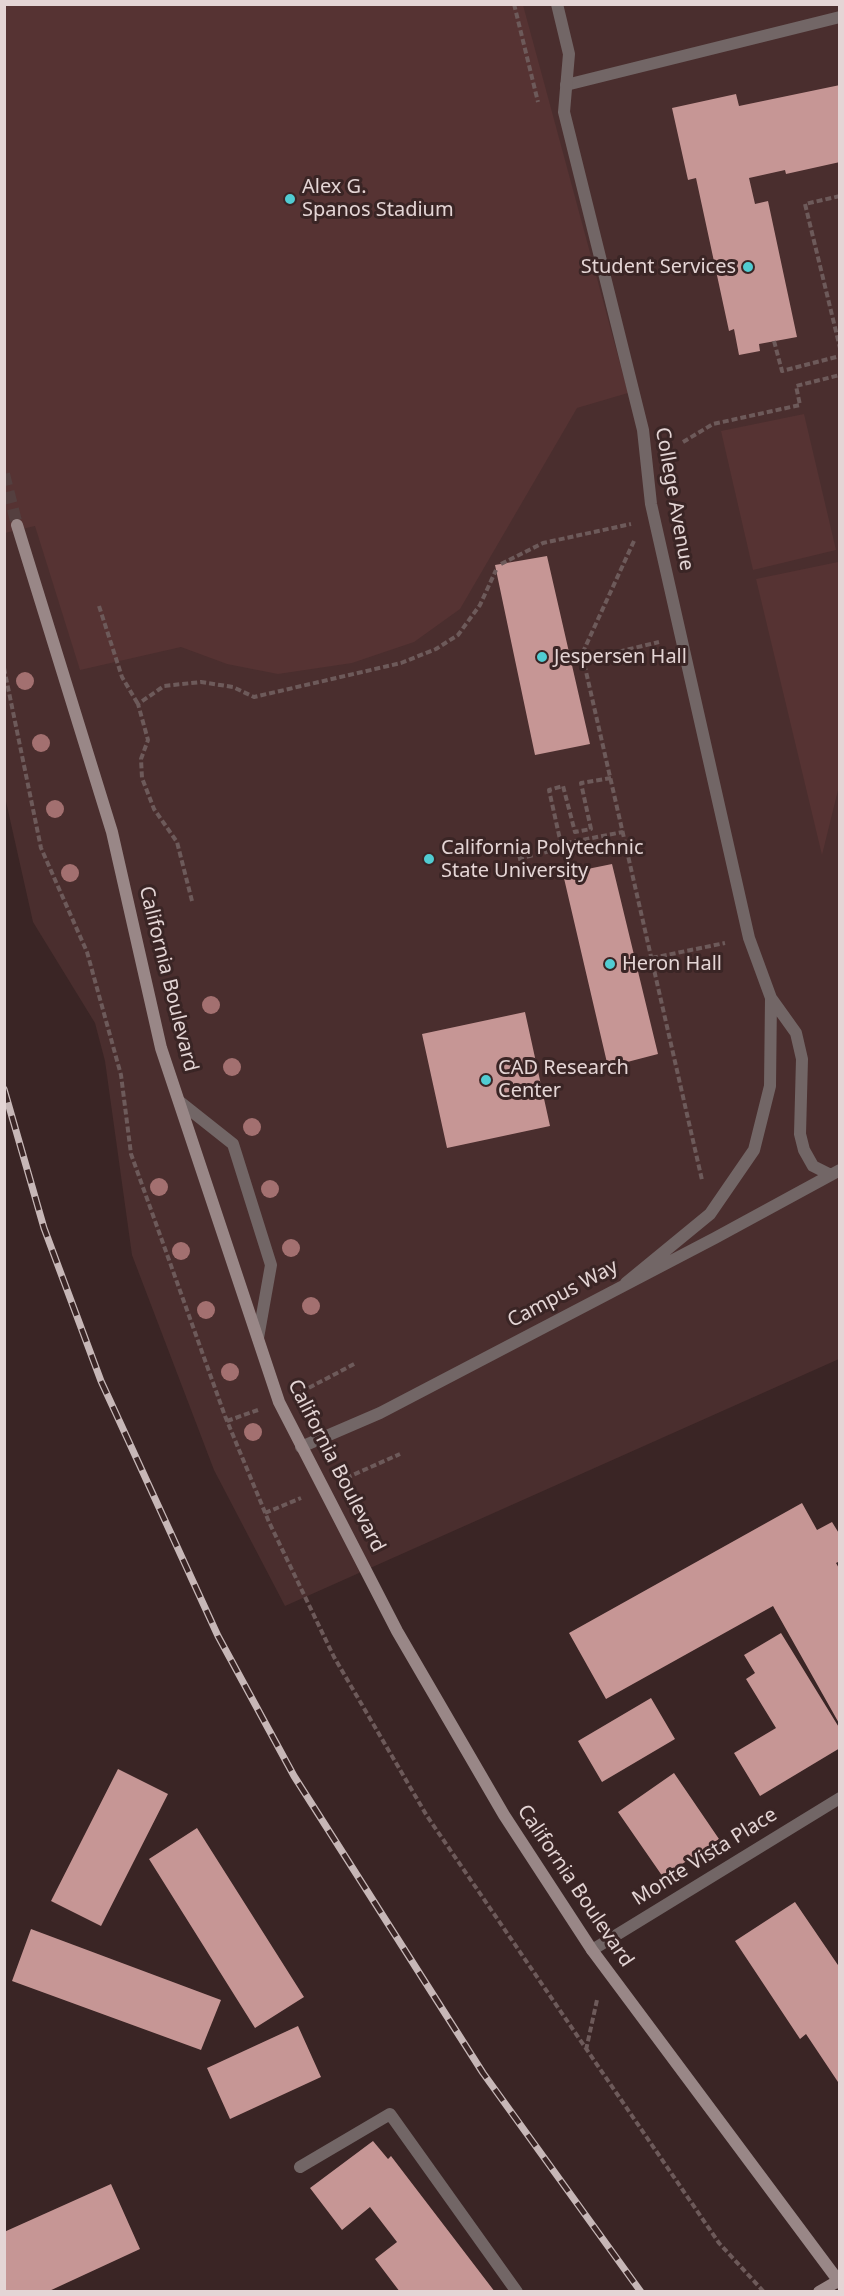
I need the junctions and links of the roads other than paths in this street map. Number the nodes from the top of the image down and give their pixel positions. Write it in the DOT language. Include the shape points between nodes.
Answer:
graph roads {
  1 [pos="557,4"];
  2 [pos="840,17"];
  3 [pos="566,85"];
  4 [pos="17,525"];
  5 [pos="771,998"];
  6 [pos="180,1102"];
  7 [pos="836,1172"];
  8 [pos="626,1283"];
  9 [pos="258,1338"];
  10 [pos="301,1447"];
  11 [pos="840,1798"];
  12 [pos="592,1950"];
  13 [pos="300,2167"];
  14 [pos="839,2282"];
  15 [pos="517,2292"];
  16 [pos="819,2292"];
  1 -- 3 [label="street, College Avenue" via="569,54"];
  2 -- 3 [label="street"];
  3 -- 5 [label="street, College Avenue" via="564,112 643,430 651,504 749,938"];
  4 -- 6 [label="street, California Boulevard" via="112,832 161,1048"];
  5 -- 7 [label="street, College Avenue" via="796,1033 802,1059 800,1134 804,1150 813,1166"];
  5 -- 8 [label="street, College Avenue" via="770,1086 754,1150 710,1214"];
  6 -- 9 [label="street, California Boulevard"];
  6 -- 9 [label="street" via="233,1144 271,1266"];
  7 -- 8 [label="street, Campus Way"];
  8 -- 10 [label="street, Campus Way" via="380,1413"];
  9 -- 10 [label="street, California Boulevard" via="279,1402"];
  10 -- 12 [label="street, California Boulevard" via="403,1641 504,1815"];
  11 -- 12 [label="street, Monte Vista Place"];
  12 -- 14 [label="street, California Boulevard"];
  13 -- 15 [label="street" via="390,2114"];
  14 -- 16 [label="street"];
}
